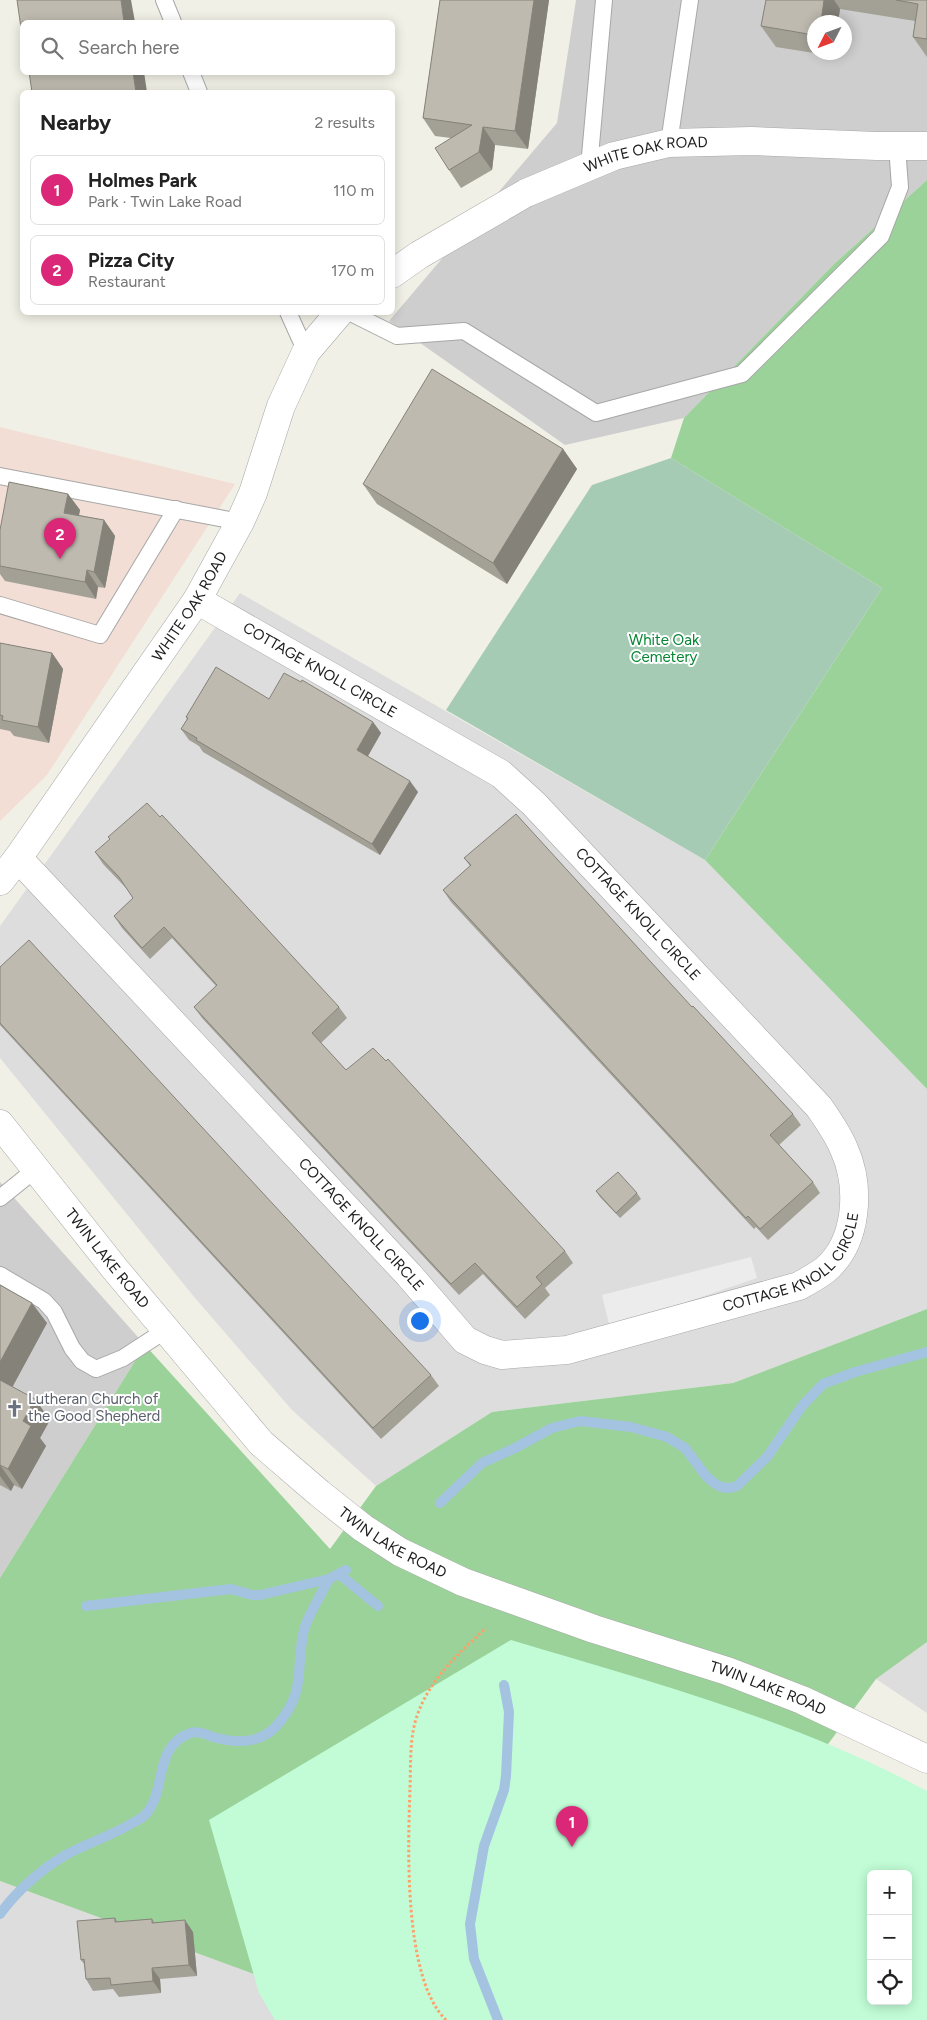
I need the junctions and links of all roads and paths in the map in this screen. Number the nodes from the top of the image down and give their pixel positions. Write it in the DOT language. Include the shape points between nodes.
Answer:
graph roads {
  1 [pos="164,0"];
  2 [pos="604,0"];
  3 [pos="690,0"];
  4 [pos="172,20"];
  5 [pos="192,75"];
  6 [pos="198,90"];
  7 [pos="669,143"];
  8 [pos="897,146"];
  9 [pos="927,146"];
  10 [pos="589,166"];
  11 [pos="395,272"];
  12 [pos="289,315"];
  13 [pos="337,315"];
  14 [pos="355,315"];
  15 [pos="306,352"];
  16 [pos="0,476"];
  17 [pos="176,509"];
  18 [pos="240,522"];
  19 [pos="196,600"];
  20 [pos="0,605"];
  21 [pos="18,858"];
  22 [pos="0,881"];
  23 [pos="0,1124"];
  24 [pos="36,1169"];
  25 [pos="0,1198"];
  26 [pos="0,1275"];
  27 [pos="166,1330"];
  28 [pos="486,1628"];
  29 [pos="927,1759"];
  30 [pos="446,2020"];
  1 -- 4 [label="lane"];
  2 -- 10 [label="lane"];
  3 -- 7 [label="lane"];
  5 -- 6 [label="lane"];
  7 -- 8 [label="street, WHITE OAK ROAD" via="752,141"];
  7 -- 10 [label="street, WHITE OAK ROAD" via="614,156"];
  8 -- 9 [label="street, WHITE OAK ROAD"];
  8 -- 14 [label="lane" via="900,187 881,236 742,374 596,413 464,331 397,336"];
  10 -- 11 [label="street, WHITE OAK ROAD" via="526,193"];
  12 -- 15 [label="lane"];
  13 -- 15 [label="street, WHITE OAK ROAD"];
  15 -- 18 [label="street, WHITE OAK ROAD" via="281,406 253,493"];
  16 -- 17 [label="lane"];
  17 -- 18 [label="lane"];
  17 -- 20 [label="lane" via="100,635"];
  18 -- 19 [label="street, WHITE OAK ROAD"];
  19 -- 21 [label="street, WHITE OAK ROAD"];
  19 -- 21 [label="street, COTTAGE KNOLL CIRCLE" via="501,774 534,804 819,1107 833,1127 845,1151 856,1196 847,1237 836,1257 825,1269 799,1286 567,1350 502,1355 485,1350 465,1340 409,1275"];
  21 -- 22 [label="street, WHITE OAK ROAD"];
  23 -- 24 [label="street, TWIN LAKE ROAD"];
  24 -- 25 [label="lane"];
  24 -- 27 [label="street, TWIN LAKE ROAD"];
  26 -- 27 [label="lane" via="44,1301 54,1312 82,1362 96,1369 122,1358"];
  27 -- 29 [label="street, TWIN LAKE ROAD" via="261,1443 333,1505 400,1552 496,1595 727,1671 802,1700"];
  28 -- 30 [label="path" via="445,1668 432,1686 412,1730 407,1851 414,1939 431,1998"];
}
